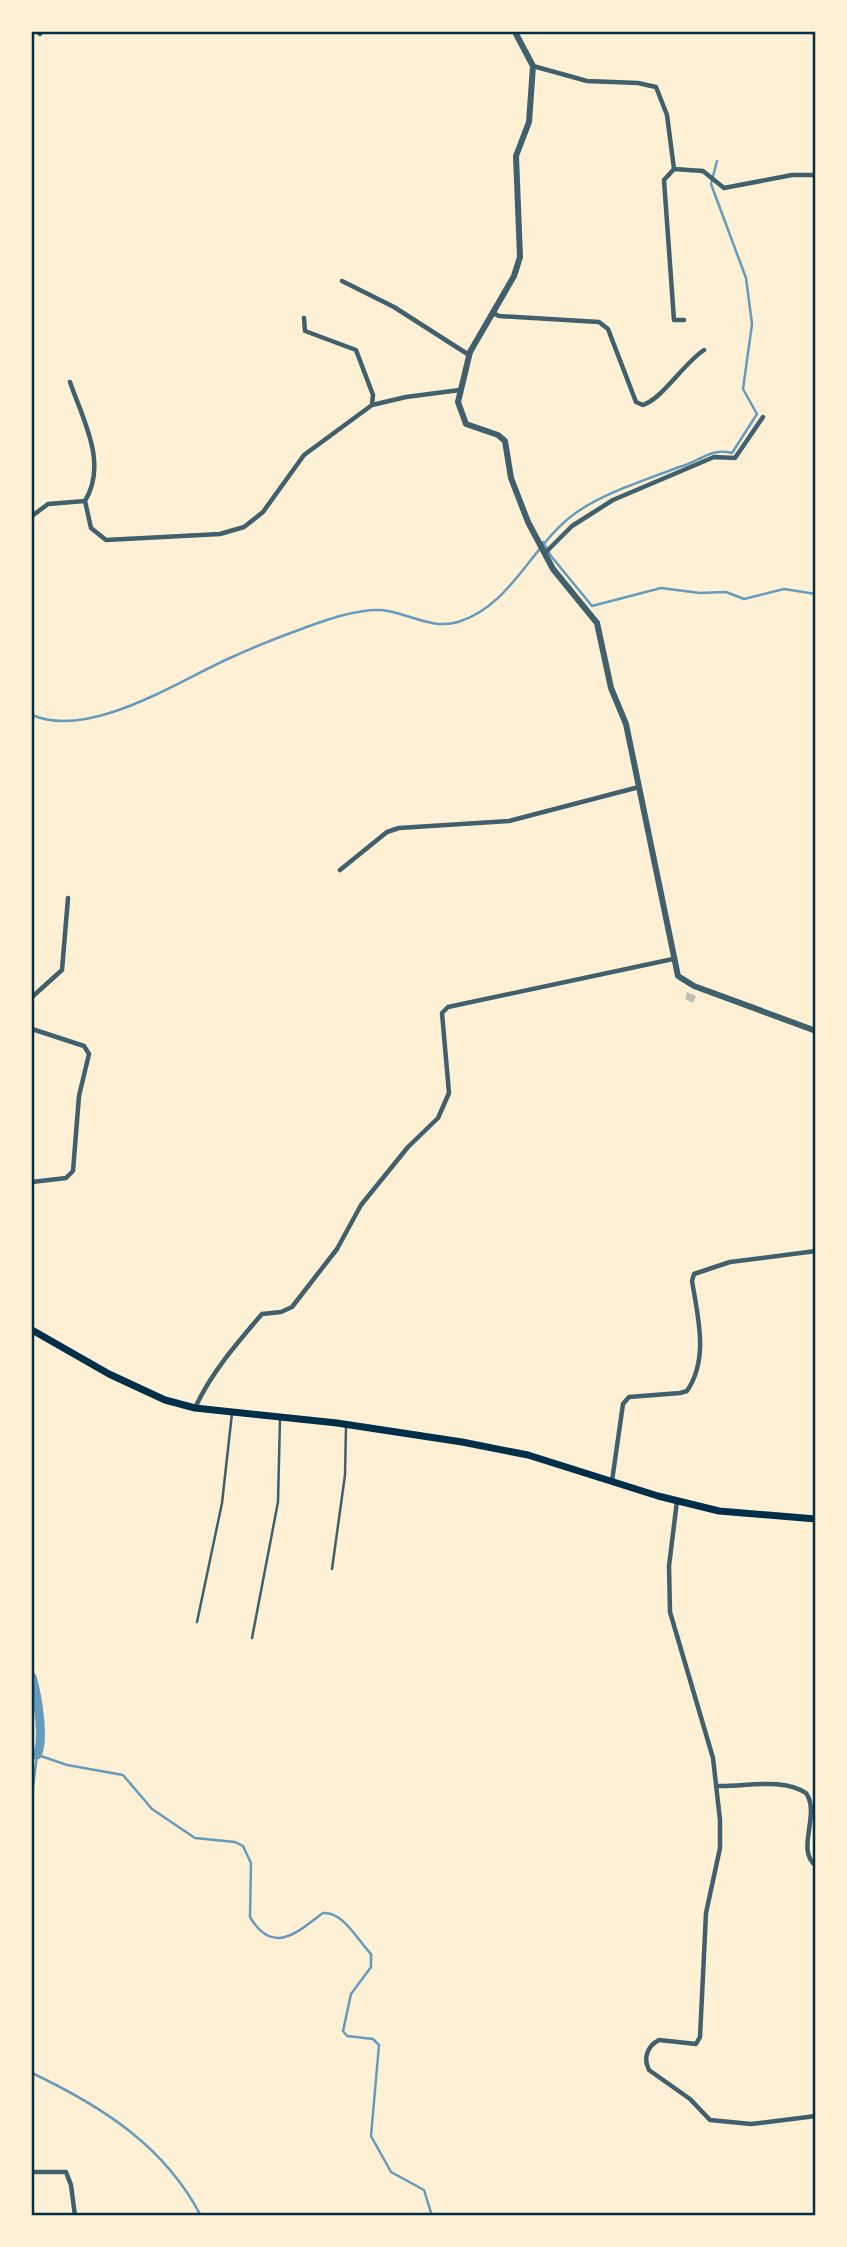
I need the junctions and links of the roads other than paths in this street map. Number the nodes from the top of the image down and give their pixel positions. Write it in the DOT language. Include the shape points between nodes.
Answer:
graph roads {
  1 [pos="515,32"];
  2 [pos="533,66"];
  3 [pos="674,169"];
  4 [pos="816,174"];
  5 [pos="342,281"];
  6 [pos="493,313"];
  7 [pos="304,318"];
  8 [pos="684,320"];
  9 [pos="704,350"];
  10 [pos="469,355"];
  11 [pos="70,382"];
  12 [pos="461,390"];
  13 [pos="372,405"];
  14 [pos="763,417"];
  15 [pos="85,501"];
  16 [pos="32,516"];
  17 [pos="545,553"];
  18 [pos="640,787"];
  19 [pos="340,870"];
  20 [pos="68,898"];
  21 [pos="673,960"];
  22 [pos="32,997"];
  23 [pos="32,1029"];
  24 [pos="816,1031"];
  25 [pos="32,1182"];
  26 [pos="816,1251"];
  27 [pos="32,1330"];
  28 [pos="195,1408"];
  29 [pos="232,1413"];
  30 [pos="280,1418"];
  31 [pos="346,1424"];
  32 [pos="612,1482"];
  33 [pos="677,1500"];
  34 [pos="816,1519"];
  35 [pos="332,1569"];
  36 [pos="197,1622"];
  37 [pos="251,1639"];
  38 [pos="718,1786"];
  39 [pos="816,1866"];
  40 [pos="816,2116"];
  41 [pos="32,2172"];
  42 [pos="75,2216"];
  1 -- 2 [label="street"];
  2 -- 3 [label="street" via="587,81 656,87 667,115"];
  2 -- 6 [label="street" via="529,122 516,156 520,257"];
  3 -- 4 [label="street" via="704,171 724,188"];
  3 -- 8 [label="street" via="664,180 665,223 674,320"];
  5 -- 10 [label="street" via="394,307"];
  6 -- 9 [label="street" via="599,322 608,329 636,402 643,405"];
  6 -- 10 [label="street"];
  7 -- 13 [label="street" via="305,331 356,350"];
  10 -- 12 [label="street"];
  11 -- 15 [label="street" via="96,467"];
  12 -- 13 [label="street"];
  12 -- 17 [label="street" via="460,414 466,424 506,441 518,501"];
  13 -- 15 [label="street" via="304,456 262,512 244,527 219,534 106,540 91,528"];
  14 -- 17 [label="street" via="735,458 714,457 613,500 572,526"];
  15 -- 16 [label="street" via="48,505"];
  17 -- 18 [label="street" via="597,623"];
  18 -- 19 [label="street" via="509,821 399,828 387,832"];
  18 -- 21 [label="street"];
  20 -- 22 [label="street" via="62,970"];
  21 -- 24 [label="street" via="678,976 694,986"];
  21 -- 28 [label="street" via="448,1007 442,1013 442,1029 449,1093 438,1118 408,1147 362,1205 337,1249 292,1307 262,1314 238,1341"];
  23 -- 25 [label="street" via="84,1046 89,1054 79,1096 73,1171 66,1178"];
  26 -- 32 [label="street" via="730,1262 694,1274 701,1337 691,1385 680,1393 629,1397 623,1404"];
  27 -- 28 [label="main road" via="109,1374 165,1400"];
  28 -- 29 [label="main road"];
  29 -- 30 [label="main road"];
  29 -- 36 [label="lane" via="222,1503"];
  30 -- 31 [label="main road"];
  30 -- 37 [label="lane" via="278,1502"];
  31 -- 32 [label="main road" via="528,1455"];
  31 -- 35 [label="lane" via="345,1475"];
  32 -- 33 [label="main road"];
  33 -- 34 [label="main road" via="719,1511"];
  33 -- 38 [label="street" via="669,1566 670,1612"];
  38 -- 39 [label="street" via="791,1785 806,1793 812,1812 807,1848"];
  38 -- 40 [label="street" via="720,1848 706,1913 700,2037 690,2046 659,2040 648,2050 645,2063 710,2120 751,2124"];
  41 -- 42 [label="street" via="66,2172"];
}
